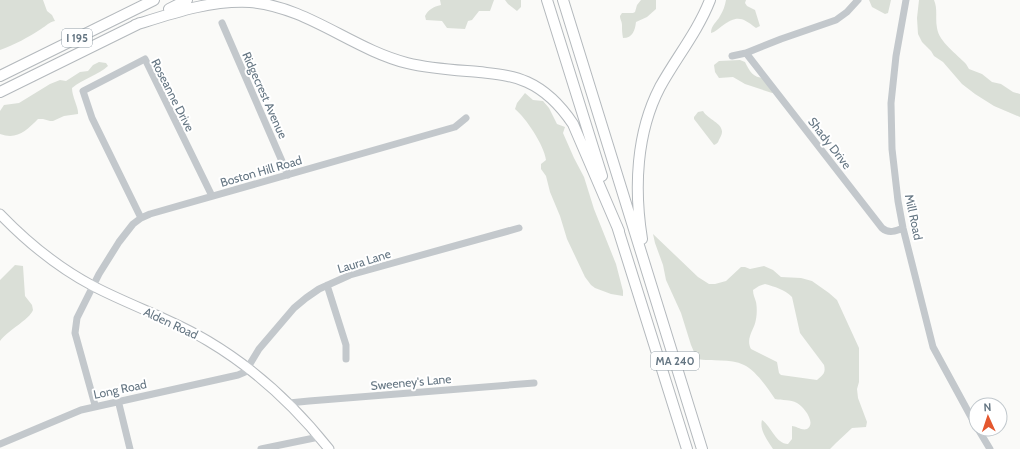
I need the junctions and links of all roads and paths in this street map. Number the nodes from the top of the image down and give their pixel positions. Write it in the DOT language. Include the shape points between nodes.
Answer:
graph roads {
  1 [pos="154,0"];
  2 [pos="187,0"];
  3 [pos="547,0"];
  4 [pos="563,0"];
  5 [pos="710,0"];
  6 [pos="858,0"];
  7 [pos="906,0"];
  8 [pos="222,23"];
  9 [pos="135,25"];
  10 [pos="746,53"];
  11 [pos="732,56"];
  12 [pos="0,76"];
  13 [pos="0,92"];
  14 [pos="466,118"];
  15 [pos="288,175"];
  16 [pos="212,196"];
  17 [pos="0,214"];
  18 [pos="141,218"];
  19 [pos="519,228"];
  20 [pos="904,228"];
  21 [pos="619,231"];
  22 [pos="647,273"];
  23 [pos="326,285"];
  24 [pos="93,286"];
  25 [pos="346,360"];
  26 [pos="248,367"];
  27 [pos="534,383"];
  28 [pos="118,400"];
  29 [pos="289,403"];
  30 [pos="95,405"];
  31 [pos="968,411"];
  32 [pos="319,437"];
  33 [pos="983,437"];
  34 [pos="0,444"];
  35 [pos="130,449"];
  36 [pos="261,449"];
  37 [pos="329,449"];
  38 [pos="687,449"];
  39 [pos="702,449"];
  40 [pos="990,449"];
  1 -- 12 [label="highway, I 195"];
  2 -- 9 [label="highway, I 195"];
  3 -- 21 [label="highway"];
  4 -- 22 [label="highway"];
  5 -- 22 [label="highway" via="696,29 660,88 645,129 638,194"];
  6 -- 10 [label="street" via="836,20 780,38"];
  7 -- 20 [label="street, Mill Road" via="895,62 891,115 894,168"];
  8 -- 15 [label="street, Ridgecrest Avenue"];
  9 -- 13 [label="highway, I 195"];
  9 -- 21 [label="highway" via="203,5 238,2 263,4 299,14 378,53 400,61 429,67 500,74 525,82 546,94 568,117 577,132"];
  10 -- 11 [label="street"];
  10 -- 20 [label="street, Shady Drive" via="882,228 892,232"];
  14 -- 15 [label="street, Boston Hill Road" via="455,127"];
  15 -- 16 [label="street, Boston Hill Road"];
  16 -- 18 [label="street, Boston Hill Road"];
  16 -- 18 [label="street, Roseanne Drive" via="144,59 83,91 92,118"];
  17 -- 24 [label="main road, Alden Road" via="38,249"];
  18 -- 24 [label="street, Boston Hill Road" via="119,242"];
  19 -- 23 [label="street, Laura Lane" via="350,275"];
  20 -- 31 [label="street, Mill Road" via="933,347"];
  21 -- 38 [label="highway, MA 240"];
  22 -- 39 [label="highway, MA 240"];
  23 -- 25 [label="street" via="346,345"];
  23 -- 26 [label="street, Laura Lane" via="294,308"];
  24 -- 26 [label="main road, Alden Road" via="200,337"];
  24 -- 30 [label="street, Boston Hill Road" via="77,318 75,328"];
  26 -- 28 [label="street, Long Road" via="245,372 238,375"];
  26 -- 29 [label="main road, Alden Road"];
  27 -- 29 [label="street, Sweeney's Lane"];
  28 -- 30 [label="street, Long Road"];
  28 -- 35 [label="street"];
  29 -- 32 [label="main road, Alden Road"];
  30 -- 34 [label="street, Long Road" via="58,418"];
  32 -- 36 [label="street"];
  32 -- 37 [label="main road, Alden Road"];
  33 -- 40 [label="street"];
}
